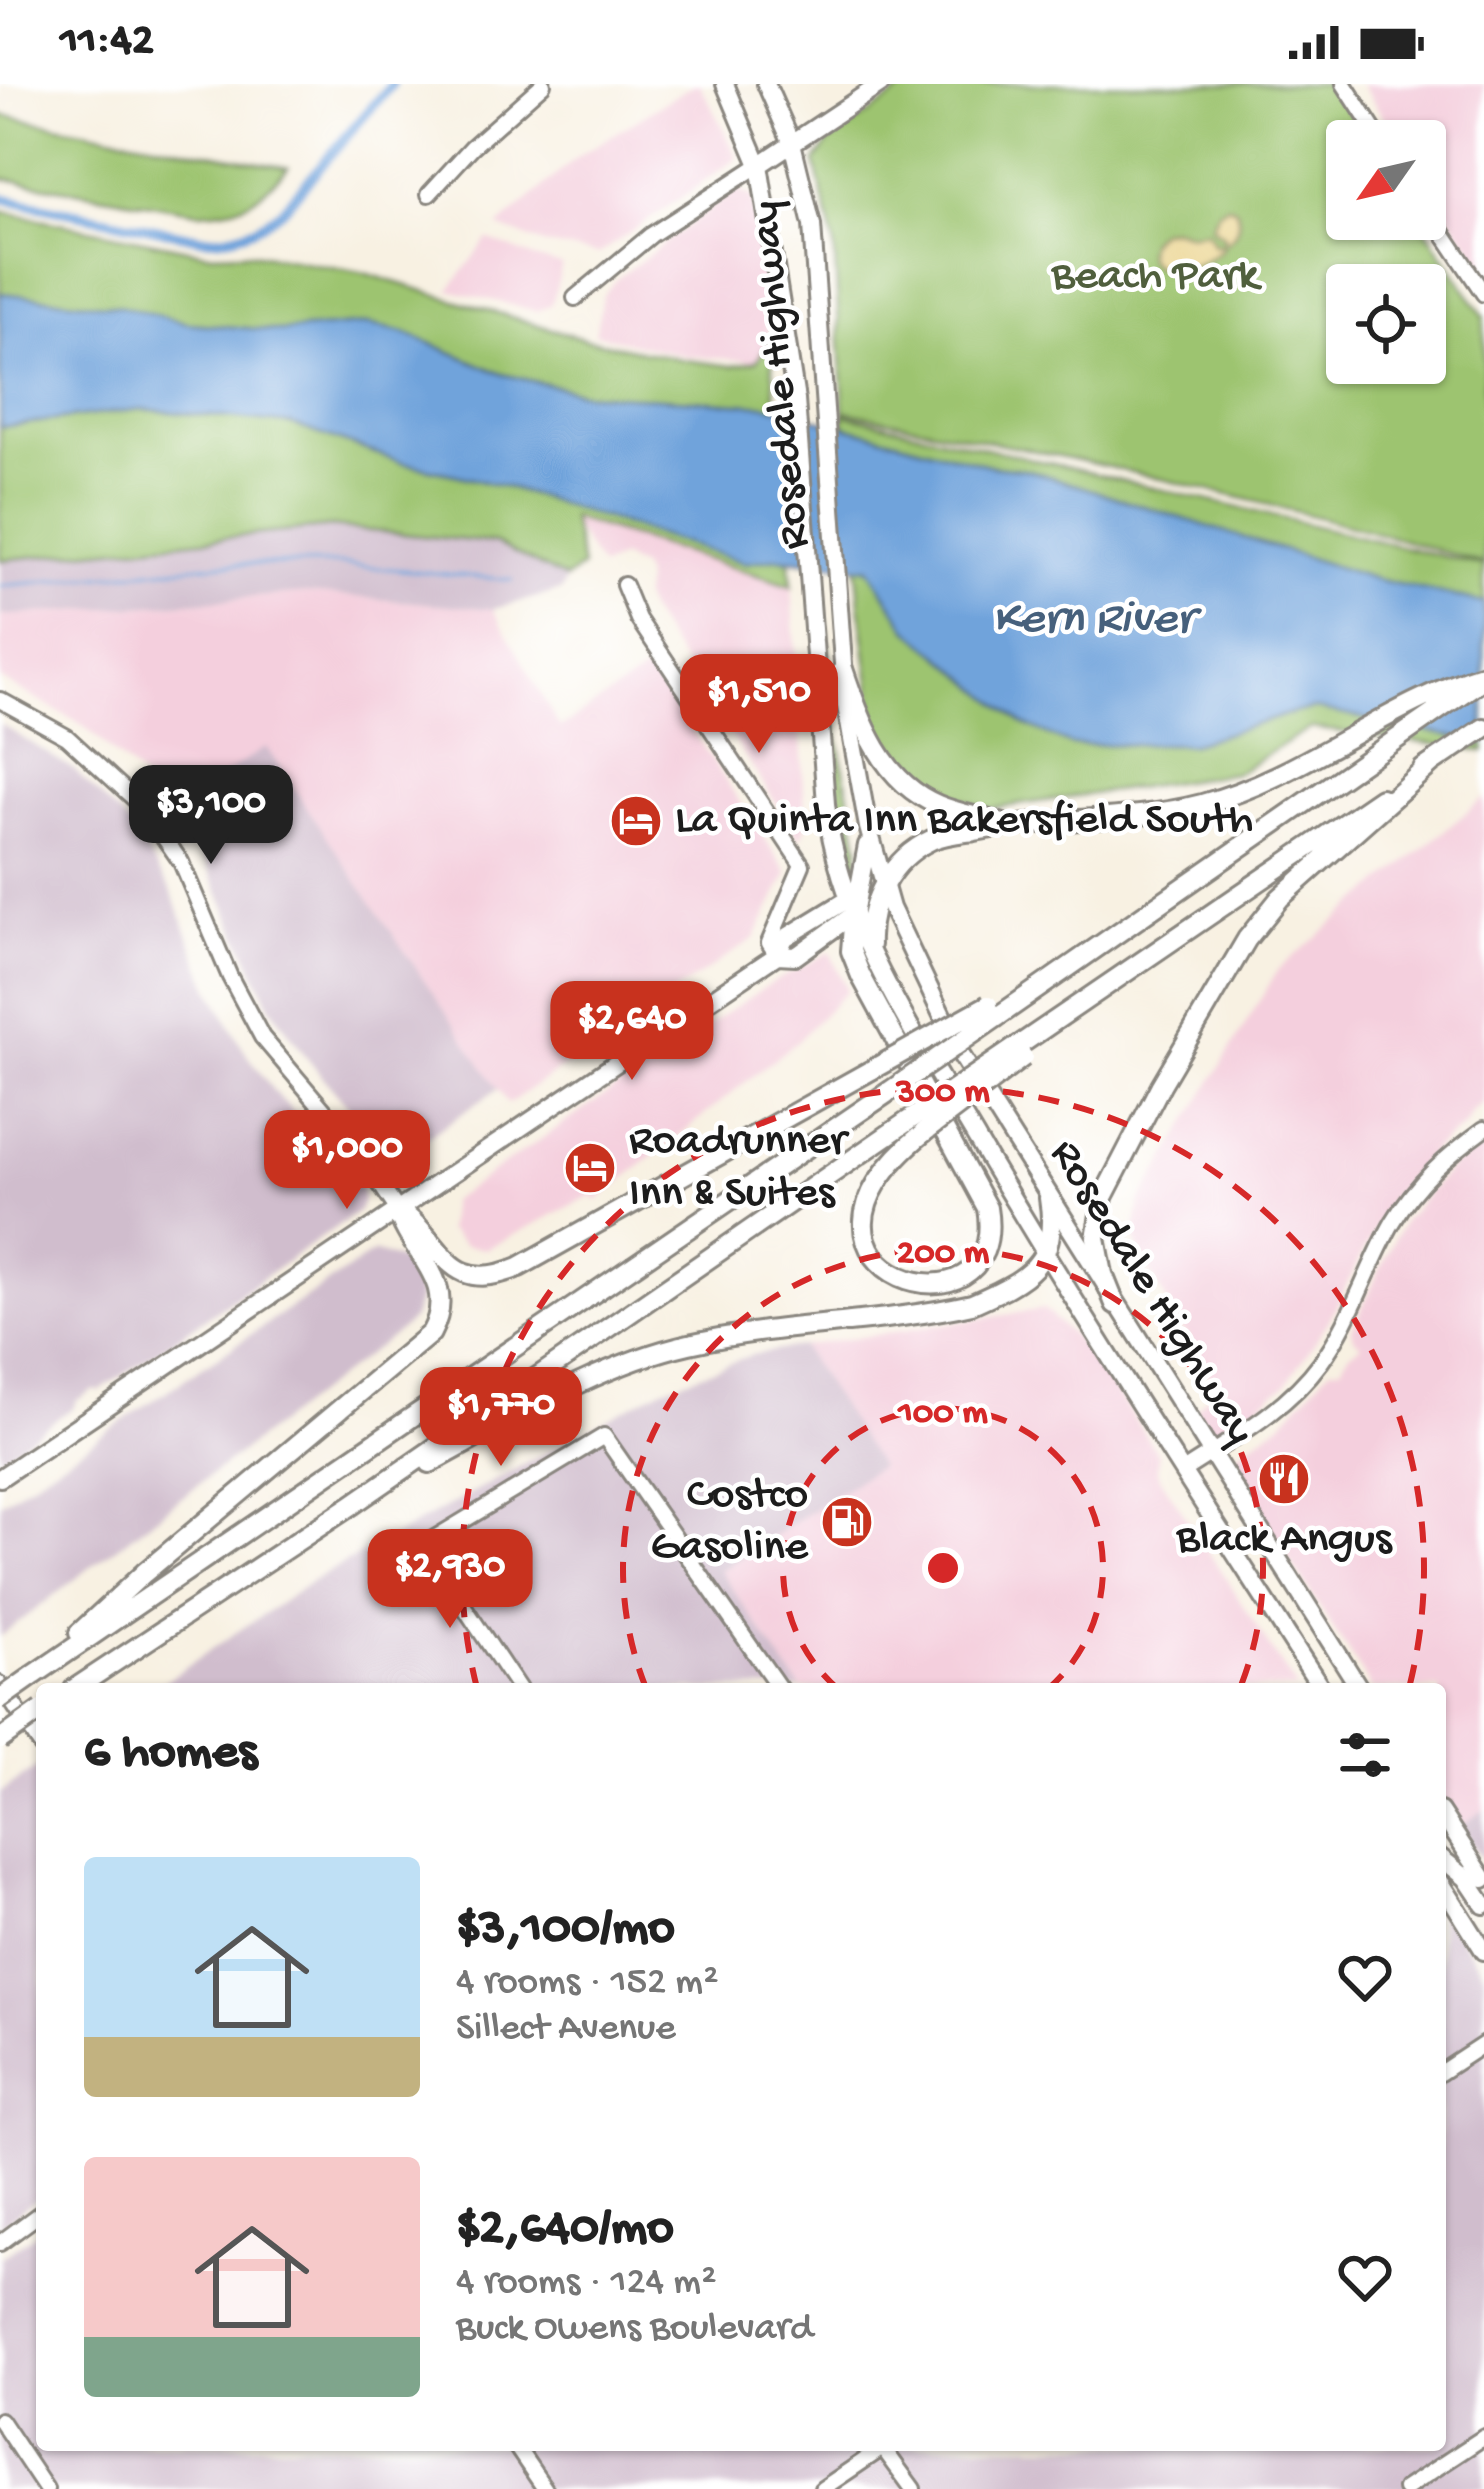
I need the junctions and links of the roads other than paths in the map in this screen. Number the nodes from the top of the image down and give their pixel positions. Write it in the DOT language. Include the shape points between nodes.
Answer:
graph roads {
  1 [pos="543,84"];
  2 [pos="725,84"];
  3 [pos="766,84"];
  4 [pos="881,84"];
  5 [pos="1344,84"];
  6 [pos="1368,120"];
  7 [pos="792,143"];
  8 [pos="759,165"];
  9 [pos="429,194"];
  10 [pos="1446,237"];
  11 [pos="1484,294"];
  12 [pos="575,298"];
  13 [pos="624,585"];
  14 [pos="843,669"];
  15 [pos="1484,676"];
  16 [pos="0,700"];
  17 [pos="1484,728"];
  18 [pos="1432,763"];
  19 [pos="1003,824"];
  20 [pos="868,826"];
  21 [pos="884,884"];
  22 [pos="857,907"];
  23 [pos="901,932"];
  24 [pos="870,945"];
  25 [pos="777,956"];
  26 [pos="993,1011"];
  27 [pos="916,1127"];
  28 [pos="1484,1130"];
  29 [pos="1049,1198"];
  30 [pos="397,1209"];
  31 [pos="1046,1254"];
  32 [pos="1115,1304"];
  33 [pos="1209,1454"];
  34 [pos="1183,1471"];
  35 [pos="0,1478"];
  36 [pos="352,1505"];
  37 [pos="34,1675"];
  38 [pos="83,1683"];
  39 [pos="515,1683"];
  40 [pos="776,1683"];
  41 [pos="1318,1683"];
  42 [pos="1356,1683"];
  43 [pos="0,1684"];
  44 [pos="0,1699"];
  45 [pos="36,1714"];
  46 [pos="36,1738"];
  47 [pos="0,1740"];
  48 [pos="1446,1820"];
  49 [pos="1446,1862"];
  50 [pos="1446,1876"];
  51 [pos="1484,1879"];
  52 [pos="1446,1891"];
  53 [pos="1484,1905"];
  54 [pos="1484,1932"];
  55 [pos="1484,1951"];
  56 [pos="1484,2044"];
  57 [pos="1446,2069"];
  58 [pos="36,2216"];
  59 [pos="0,2243"];
  60 [pos="0,2420"];
  61 [pos="1484,2437"];
  62 [pos="519,2451"];
  63 [pos="878,2451"];
  64 [pos="888,2451"];
  65 [pos="46,2489"];
  66 [pos="545,2489"];
  67 [pos="822,2489"];
  68 [pos="913,2489"];
  69 [pos="1405,2489"];
  1 -- 9 [label="street"];
  2 -- 8 [label="main road, Rosedale Highway"];
  3 -- 7 [label="main road, Rosedale Highway"];
  4 -- 7 [label="main road"];
  5 -- 6 [label="street"];
  7 -- 8 [label="main road"];
  7 -- 14 [label="main road, Rosedale Highway" via="812,225"];
  8 -- 12 [label="street" via="651,235"];
  8 -- 22 [label="main road, Rosedale Highway" via="796,400 830,836"];
  10 -- 11 [label="street"];
  13 -- 25 [label="street" via="638,619 800,861 769,943"];
  14 -- 19 [label="highway" via="859,718 894,773 934,803"];
  14 -- 20 [label="main road, Rosedale Highway"];
  15 -- 19 [label="highway" via="1448,686 1303,766 1199,805"];
  15 -- 26 [label="highway" via="1021,1000"];
  16 -- 30 [label="street" via="67,737 142,806 188,875 262,1037"];
  17 -- 18 [label="highway"];
  18 -- 27 [label="highway, bridge"];
  18 -- 32 [label="highway" via="1261,919 1172,1066 1098,1212 1098,1256"];
  19 -- 21 [label="highway" via="928,841"];
  20 -- 21 [label="main road, Rosedale Highway"];
  20 -- 22 [label="main road"];
  21 -- 22 [label="highway"];
  21 -- 23 [label="main road, Rosedale Highway"];
  22 -- 23 [label="main road"];
  22 -- 24 [label="highway"];
  22 -- 25 [label="main road" via="796,956"];
  22 -- 27 [label="highway" via="851,951 861,976 987,1208 986,1244 974,1265 925,1286 886,1270 865,1224 875,1181"];
  23 -- 29 [label="main road, Rosedale Highway" via="962,1054"];
  24 -- 31 [label="main road, Rosedale Highway"];
  25 -- 30 [label="main road"];
  26 -- 30 [label="highway, bridge" via="496,1275 454,1269 418,1222"];
  26 -- 37 [label="highway, bridge" via="890,1091"];
  27 -- 36 [label="highway"];
  28 -- 33 [label="street" via="1405,1203 1336,1339 1306,1380"];
  29 -- 31 [label="highway"];
  29 -- 32 [label="main road, Rosedale Highway"];
  30 -- 35 [label="main road"];
  30 -- 37 [label="highway" via="441,1293 427,1338 143,1573"];
  31 -- 34 [label="main road, Rosedale Highway"];
  31 -- 36 [label="highway" via="972,1304 656,1353"];
  32 -- 33 [label="main road, Rosedale Highway"];
  33 -- 34 [label="street"];
  33 -- 42 [label="main road, Rosedale Highway"];
  34 -- 41 [label="main road, Rosedale Highway"];
  36 -- 38 [label="highway"];
  37 -- 44 [label="highway, bridge"];
  39 -- 40 [label="street" via="423,1545 604,1436"];
  43 -- 46 [label="street"];
  45 -- 47 [label="highway, bridge"];
  48 -- 51 [label="main road"];
  49 -- 53 [label="main road"];
  50 -- 54 [label="main road"];
  52 -- 55 [label="main road"];
  56 -- 57 [label="street"];
  58 -- 59 [label="street"];
  60 -- 65 [label="street"];
  61 -- 69 [label="street"];
  62 -- 66 [label="street"];
  63 -- 67 [label="street"];
  64 -- 68 [label="street"];
}
